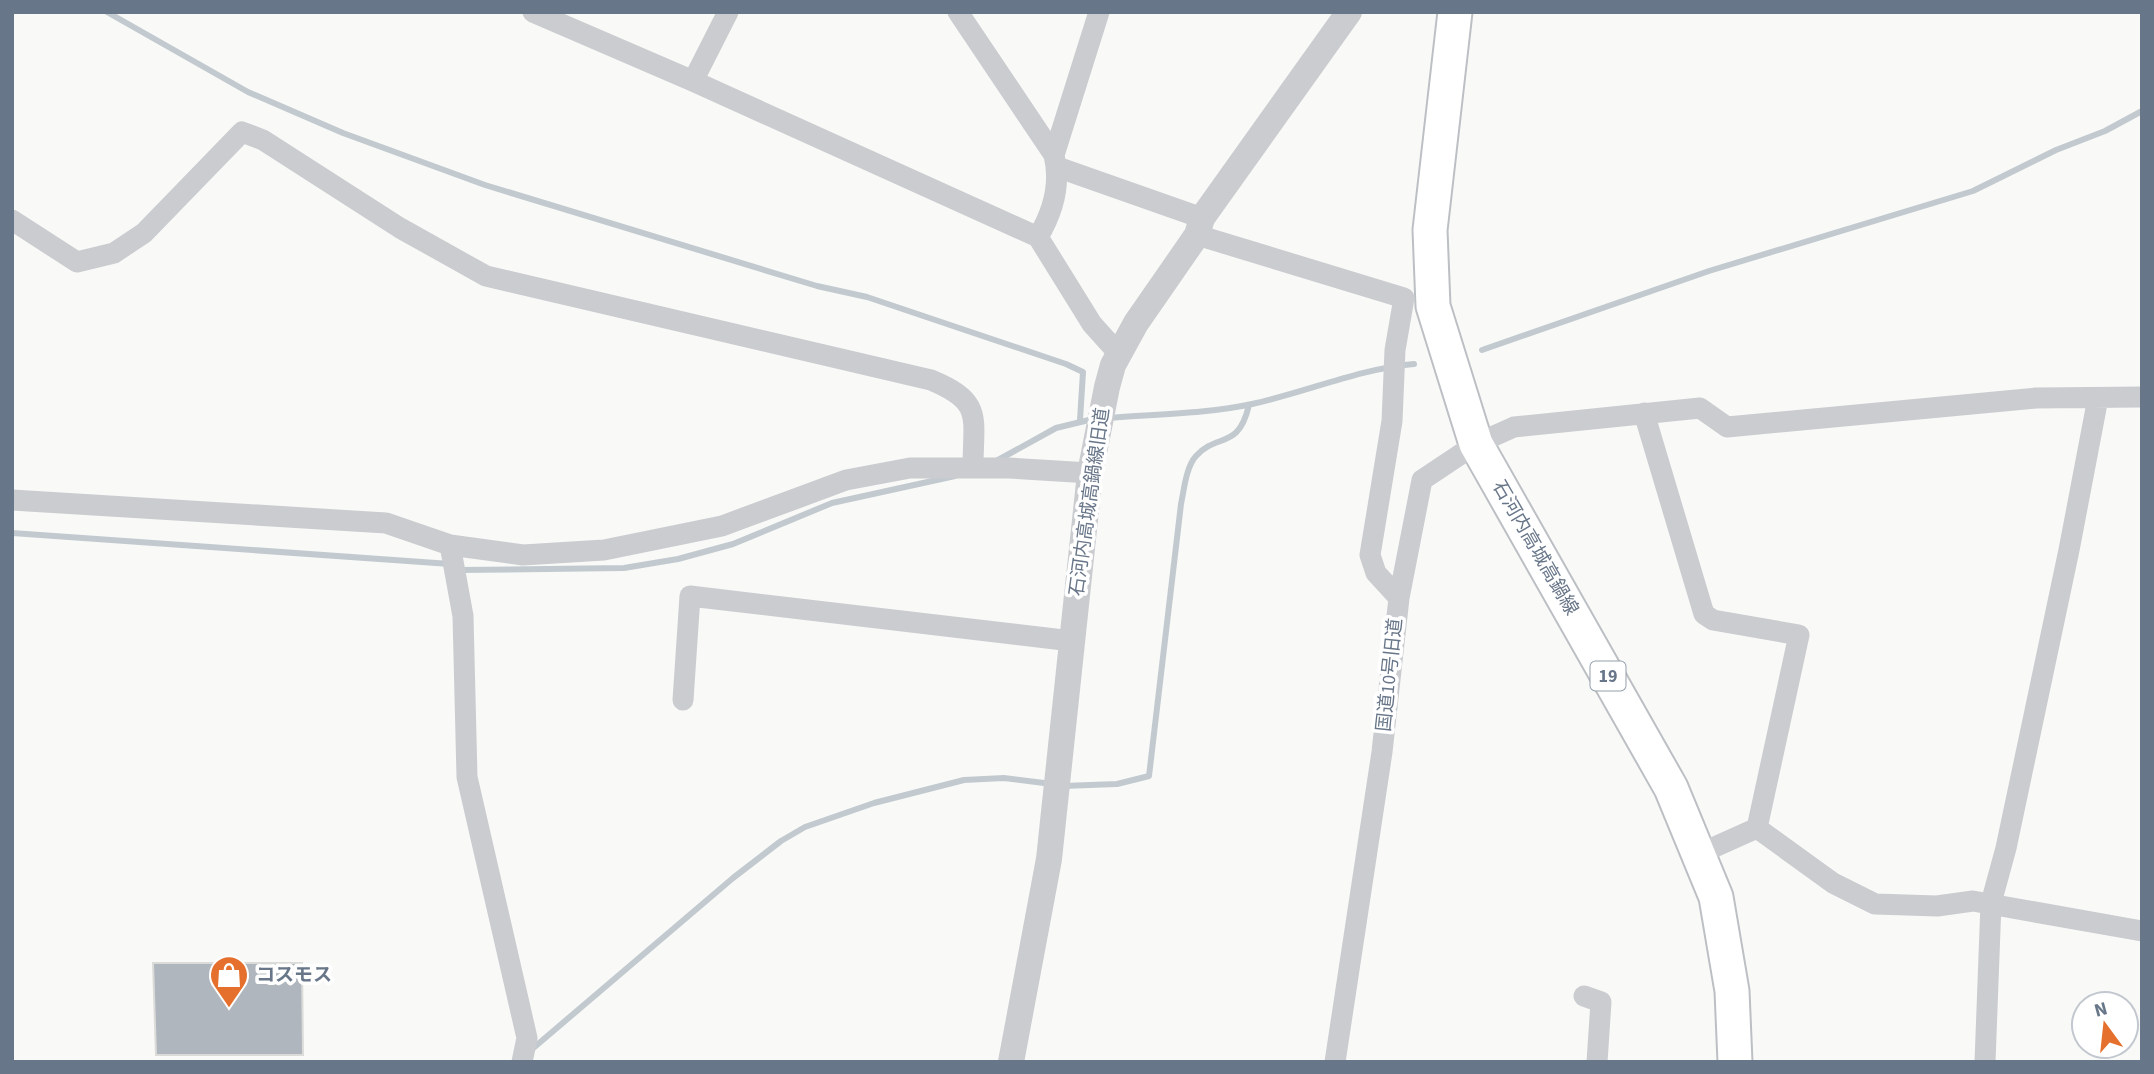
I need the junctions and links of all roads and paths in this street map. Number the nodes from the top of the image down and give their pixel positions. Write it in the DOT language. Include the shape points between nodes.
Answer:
graph roads {
  1 [pos="533,12"];
  2 [pos="728,12"];
  3 [pos="958,12"];
  4 [pos="1349,12"];
  5 [pos="1455,12"];
  6 [pos="1097,14"];
  7 [pos="693,80"];
  8 [pos="1056,161"];
  9 [pos="12,220"];
  10 [pos="1200,227"];
  11 [pos="1038,237"];
  12 [pos="1118,354"];
  13 [pos="2142,397"];
  14 [pos="2098,398"];
  15 [pos="1644,412"];
  16 [pos="1476,444"];
  17 [pos="974,468"];
  18 [pos="1090,473"];
  19 [pos="12,500"];
  20 [pos="450,545"];
  21 [pos="1399,598"];
  22 [pos="1072,641"];
  23 [pos="683,700"];
  24 [pos="1757,828"];
  25 [pos="1699,854"];
  26 [pos="1991,903"];
  27 [pos="2142,931"];
  28 [pos="1584,996"];
  29 [pos="522,1062"];
  30 [pos="1011,1062"];
  31 [pos="1335,1062"];
  32 [pos="1597,1062"];
  33 [pos="1735,1062"];
  34 [pos="1985,1062"];
  1 -- 7 [label="street"];
  2 -- 7 [label="street"];
  3 -- 8 [label="street"];
  4 -- 10 [label="street, 石河内高城高鍋線旧道"];
  5 -- 16 [label="main road, 石河内高城高鍋線 / 19" via="1430,230 1433,306"];
  6 -- 8 [label="street"];
  7 -- 11 [label="street"];
  8 -- 10 [label="street"];
  8 -- 11 [label="street" via="1059,177"];
  9 -- 17 [label="street" via="77,262 114,253 144,233 242,132 263,140 400,228 486,276 931,380 956,390 973,410"];
  10 -- 12 [label="street, 石河内高城高鍋線旧道"];
  10 -- 21 [label="street, 国道10号旧道" via="1404,298 1395,350 1392,421 1370,555 1376,573"];
  11 -- 12 [label="street" via="1091,324"];
  12 -- 18 [label="street, 石河内高城高鍋線旧道"];
  13 -- 14 [label="street"];
  14 -- 15 [label="street" via="2036,398 1727,427 1700,408"];
  14 -- 26 [label="street"];
  15 -- 16 [label="street" via="1514,427"];
  15 -- 24 [label="street" via="1703,614 1713,620 1799,635"];
  16 -- 21 [label="street" via="1422,480"];
  16 -- 25 [label="main road, 石河内高城高鍋線 / 19" via="1671,788"];
  17 -- 18 [label="street"];
  17 -- 20 [label="street" via="910,468 846,480 722,526 604,550 523,555"];
  18 -- 22 [label="street, 石河内高城高鍋線旧道"];
  19 -- 20 [label="street" via="386,523"];
  20 -- 29 [label="street" via="463,616 467,777 527,1038"];
  21 -- 31 [label="street, 国道10号旧道" via="1382,752"];
  22 -- 23 [label="street" via="690,596"];
  22 -- 30 [label="street, 石河内高城高鍋線旧道" via="1049,859"];
  24 -- 25 [label="street"];
  24 -- 26 [label="street" via="1833,883 1875,904"];
  25 -- 33 [label="main road, 石河内高城高鍋線 / 19" via="1716,897 1732,992"];
  26 -- 27 [label="street"];
  26 -- 34 [label="street"];
  28 -- 32 [label="street" via="1601,1002"];
}
